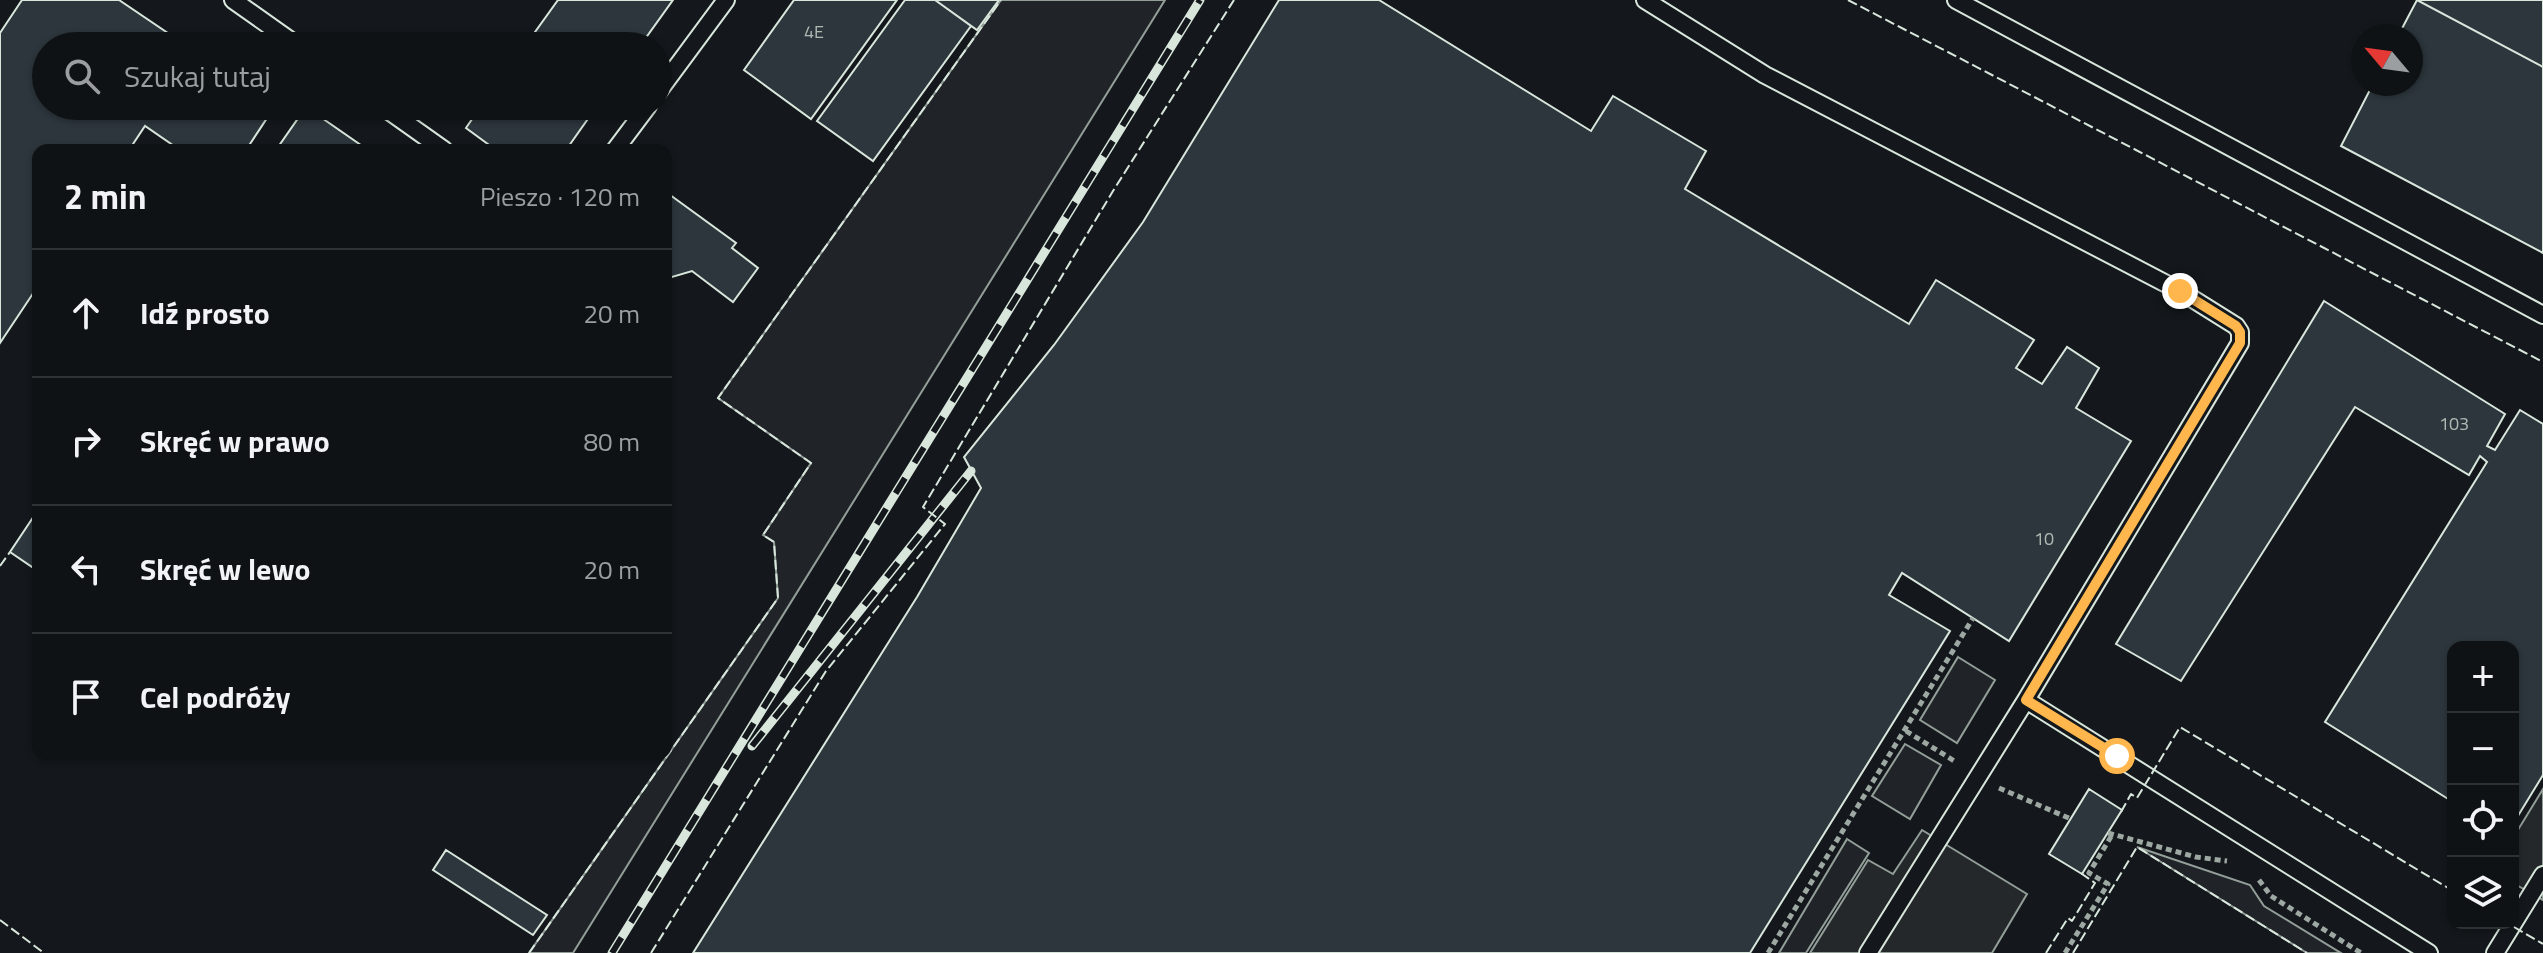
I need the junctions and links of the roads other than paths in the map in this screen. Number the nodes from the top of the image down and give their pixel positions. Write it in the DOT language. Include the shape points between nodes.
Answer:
graph roads {
  1 [pos="233,0"];
  2 [pos="726,0"];
  3 [pos="1645,0"];
  4 [pos="1956,0"];
  5 [pos="278,32"];
  6 [pos="672,73"];
  7 [pos="402,120"];
  8 [pos="638,120"];
  9 [pos="436,144"];
  10 [pos="620,144"];
  11 [pos="2543,315"];
  12 [pos="2026,700"];
  13 [pos="2543,875"];
  14 [pos="1868,953"];
  15 [pos="2429,953"];
  16 [pos="2495,953"];
  1 -- 5 [label="lane"];
  2 -- 6 [label="lane"];
  3 -- 12 [label="lane" via="1765,75 2180,291 2240,332 2240,343"];
  4 -- 11 [label="lane"];
  7 -- 9 [label="lane"];
  8 -- 10 [label="lane"];
  12 -- 14 [label="lane"];
  12 -- 15 [label="lane"];
  13 -- 16 [label="lane"];
}
